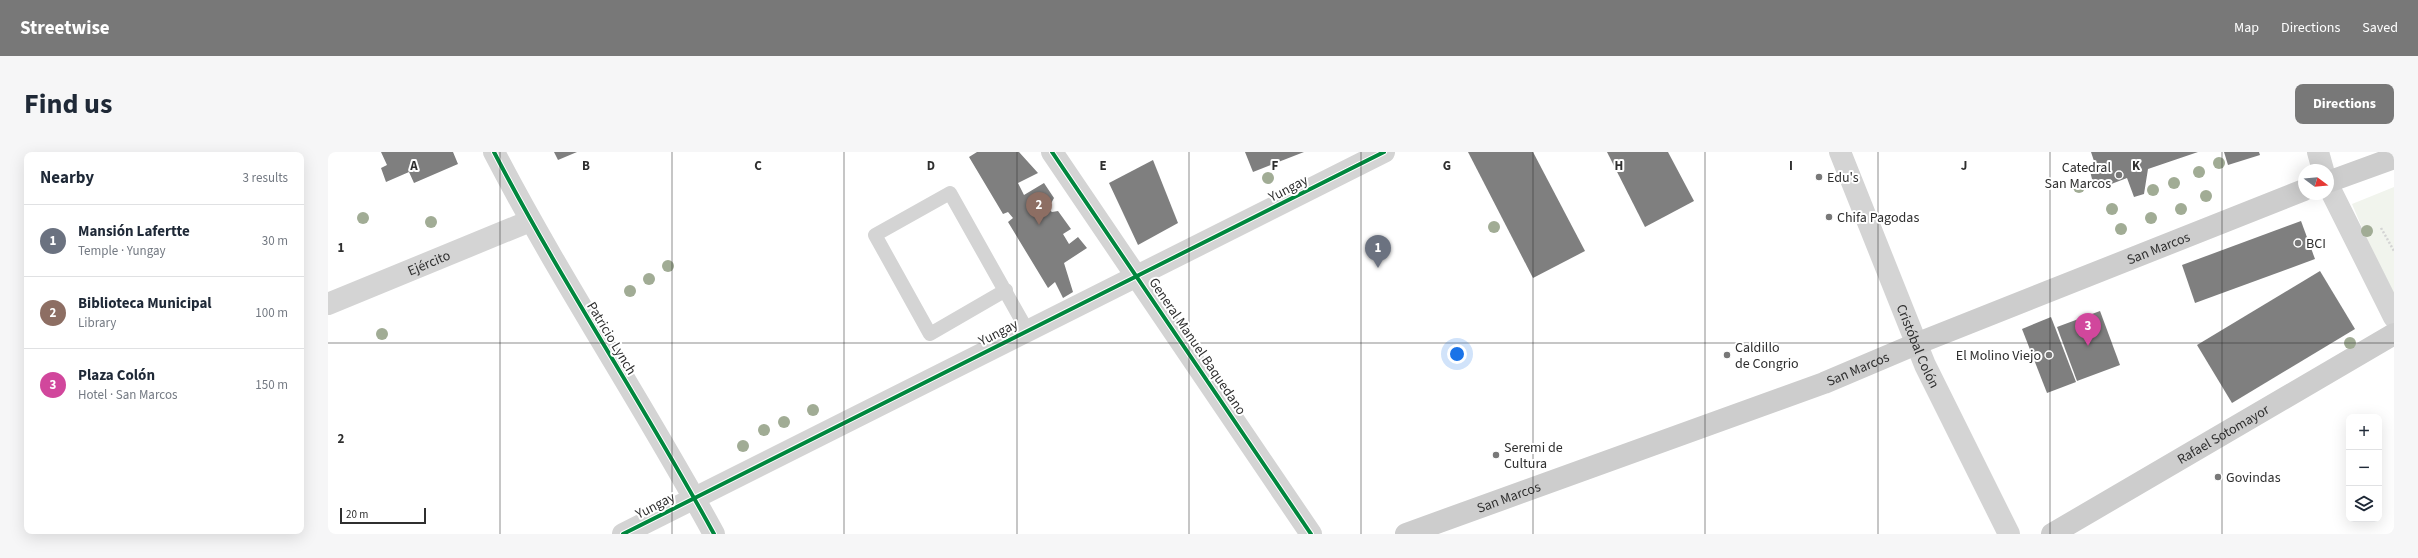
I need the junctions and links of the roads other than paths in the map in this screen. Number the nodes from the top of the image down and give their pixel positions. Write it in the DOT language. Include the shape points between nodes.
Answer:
graph roads {
  1 [pos="494,152"];
  2 [pos="1052,152"];
  3 [pos="1384,152"];
  4 [pos="1840,152"];
  5 [pos="2318,152"];
  6 [pos="2394,158"];
  7 [pos="2321,164"];
  8 [pos="2334,181"];
  9 [pos="2298,192"];
  10 [pos="2334,195"];
  11 [pos="530,221"];
  12 [pos="1138,276"];
  13 [pos="1006,290"];
  14 [pos="328,304"];
  15 [pos="2394,317"];
  16 [pos="1027,330"];
  17 [pos="2394,334"];
  18 [pos="1916,344"];
  19 [pos="694,498"];
  20 [pos="623,534"];
  21 [pos="714,534"];
  22 [pos="1311,534"];
  23 [pos="1406,534"];
  24 [pos="2009,534"];
  25 [pos="2052,534"];
  1 -- 11 [label="street, Patricio Lynch"];
  2 -- 12 [label="street, General Manuel Baquedano"];
  3 -- 12 [label="street, Yungay"];
  4 -- 18 [label="street, Cristóbal Colón"];
  5 -- 7 [label="street"];
  6 -- 8 [label="main road"];
  9 -- 18 [label="main road, San Marcos"];
  10 -- 15 [label="street"];
  11 -- 14 [label="street, Ejército"];
  11 -- 19 [label="street, Patricio Lynch"];
  12 -- 16 [label="street, Yungay"];
  12 -- 22 [label="street, General Manuel Baquedano"];
  13 -- 13 [label="lane" via="950,193 875,235 930,334"];
  13 -- 16 [label="lane"];
  16 -- 19 [label="street, Yungay"];
  17 -- 25 [label="main road, Rafael Sotomayor"];
  18 -- 23 [label="main road, San Marcos" via="1824,383"];
  18 -- 24 [label="street, Cristóbal Colón"];
  19 -- 20 [label="street, Yungay"];
  19 -- 21 [label="street, Patricio Lynch"];
}
